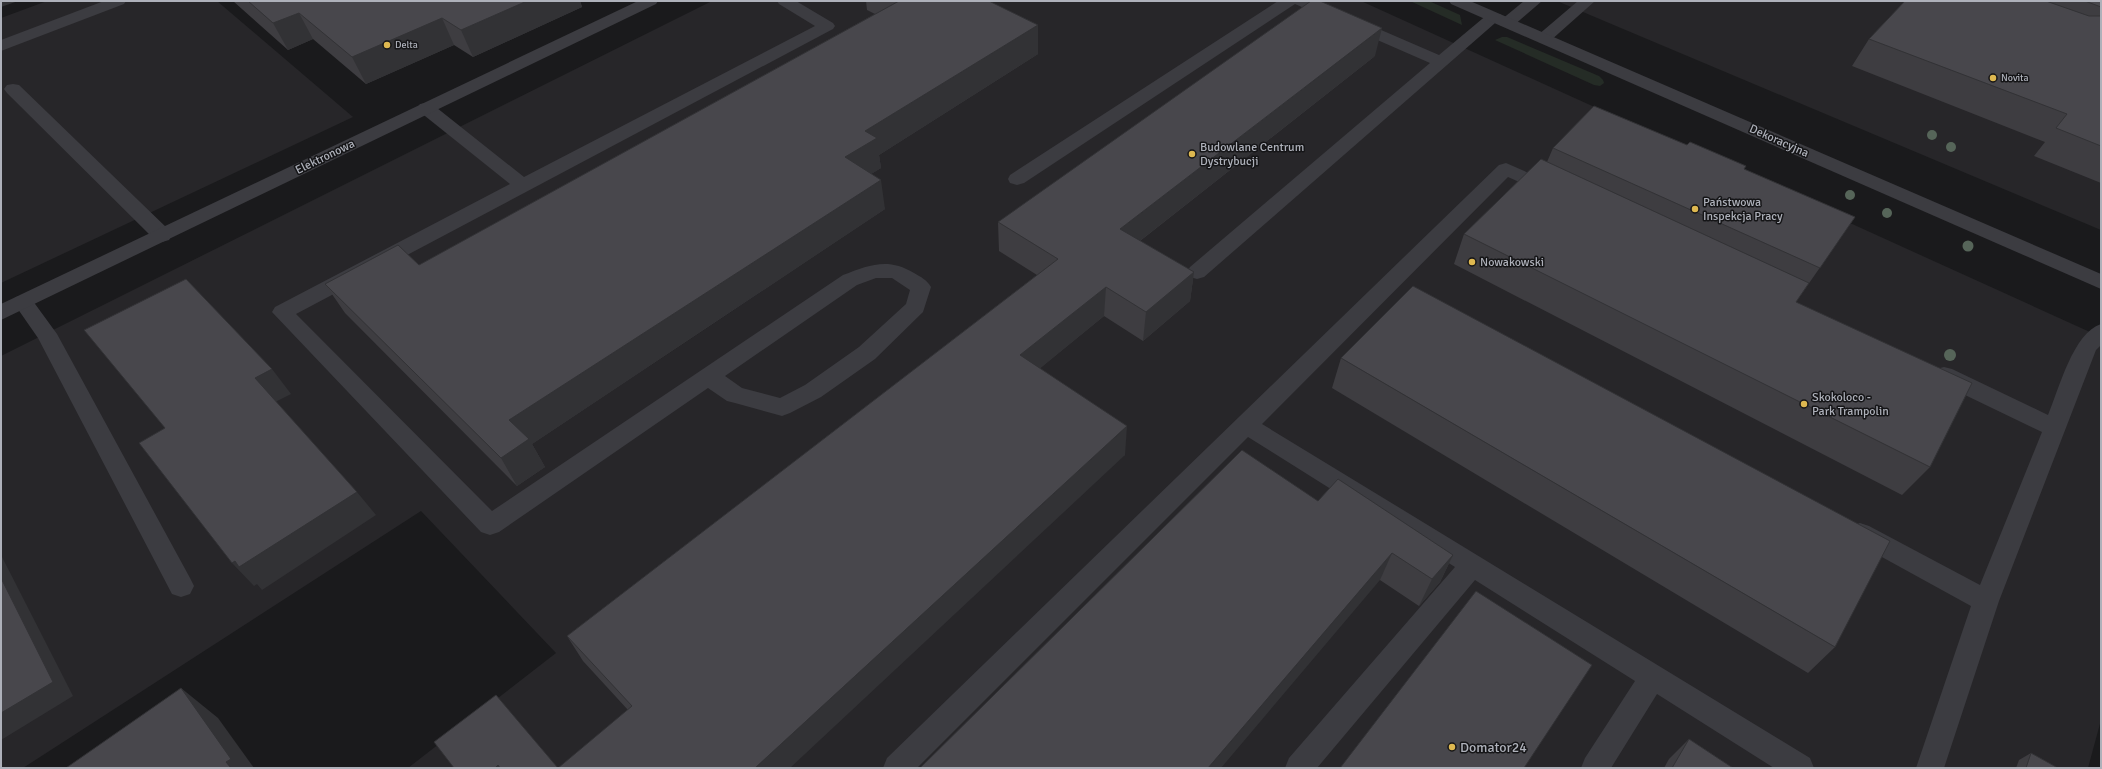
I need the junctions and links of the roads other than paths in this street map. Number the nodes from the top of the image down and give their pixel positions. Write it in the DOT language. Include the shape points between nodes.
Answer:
graph roads {
  1 [pos="118,1"];
  2 [pos="650,1"];
  3 [pos="785,1"];
  4 [pos="1289,1"];
  5 [pos="1301,1"];
  6 [pos="1457,1"];
  7 [pos="1534,1"];
  8 [pos="1587,1"];
  9 [pos="1501,20"];
  10 [pos="1544,38"];
  11 [pos="1,46"];
  12 [pos="1441,62"];
  13 [pos="13,89"];
  14 [pos="426,108"];
  15 [pos="1017,179"];
  16 [pos="523,185"];
  17 [pos="1571,200"];
  18 [pos="162,235"];
  19 [pos="1197,272"];
  20 [pos="1392,280"];
  21 [pos="2101,282"];
  22 [pos="1413,292"];
  23 [pos="23,302"];
  24 [pos="1,313"];
  25 [pos="2101,332"];
  26 [pos="1925,366"];
  27 [pos="708,376"];
  28 [pos="1246,425"];
  29 [pos="2055,428"];
  30 [pos="1840,522"];
  31 [pos="1472,565"];
  32 [pos="181,586"];
  33 [pos="1986,601"];
  34 [pos="1653,677"];
  35 [pos="897,768"];
  36 [pos="1299,768"];
  37 [pos="1595,768"];
  38 [pos="1800,768"];
  39 [pos="1930,768"];
  1 -- 11 [label="street"];
  2 -- 14 [label="street, Elektronowa"];
  3 -- 16 [label="street" via="826,26"];
  4 -- 15 [label="street"];
  5 -- 12 [label="street"];
  6 -- 9 [label="street, Dekoracyjna"];
  7 -- 9 [label="street"];
  8 -- 10 [label="street"];
  9 -- 10 [label="street, Dekoracyjna"];
  9 -- 12 [label="street"];
  10 -- 21 [label="street, Dekoracyjna"];
  12 -- 19 [label="street"];
  13 -- 18 [label="street"];
  14 -- 16 [label="street"];
  14 -- 18 [label="street, Elektronowa"];
  16 -- 27 [label="street" via="282,312 490,525"];
  17 -- 20 [label="street" via="1506,169"];
  18 -- 23 [label="street, Elektronowa"];
  20 -- 22 [label="street"];
  20 -- 28 [label="street"];
  23 -- 24 [label="street, Elektronowa"];
  23 -- 32 [label="street" via="46,334"];
  25 -- 29 [label="street" via="2087,346"];
  26 -- 29 [label="street"];
  27 -- 27 [label="street" via="850,280 874,271 896,271 921,287 916,307 866,353 813,391 782,407 735,395"];
  28 -- 31 [label="street"];
  28 -- 35 [label="street"];
  29 -- 33 [label="street"];
  30 -- 33 [label="street"];
  31 -- 34 [label="street"];
  31 -- 36 [label="street"];
  33 -- 39 [label="street"];
  34 -- 37 [label="street"];
  34 -- 38 [label="street"];
}
